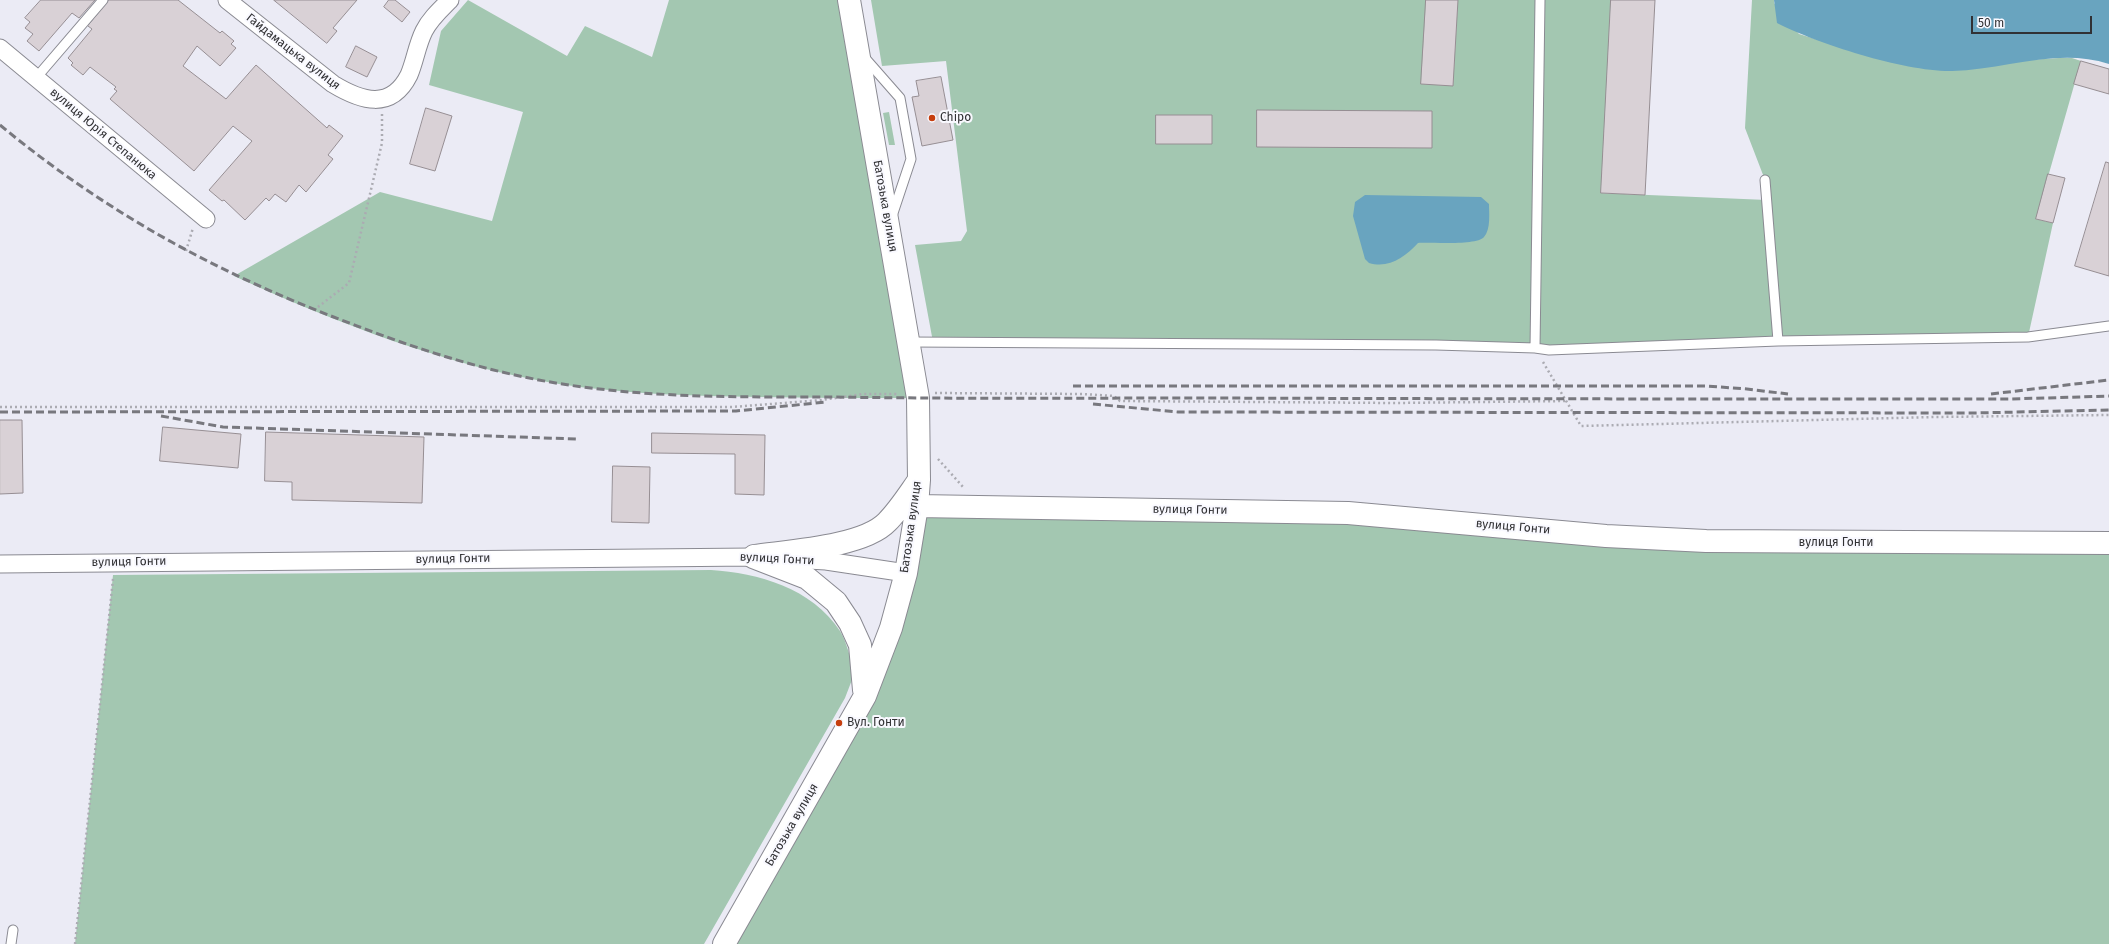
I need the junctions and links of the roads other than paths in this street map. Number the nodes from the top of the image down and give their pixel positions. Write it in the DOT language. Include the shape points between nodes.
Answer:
graph roads {
  1 [pos="103,0"];
  2 [pos="226,0"];
  3 [pos="450,0"];
  4 [pos="849,0"];
  5 [pos="1540,0"];
  6 [pos="0,48"];
  7 [pos="858,50"];
  8 [pos="36,78"];
  9 [pos="1765,180"];
  10 [pos="202,216"];
  11 [pos="889,225"];
  12 [pos="2109,326"];
  13 [pos="1778,341"];
  14 [pos="909,342"];
  15 [pos="1535,348"];
  16 [pos="919,480"];
  17 [pos="917,506"];
  18 [pos="2109,543"];
  19 [pos="753,557"];
  20 [pos="0,564"];
  21 [pos="906,573"];
  22 [pos="865,696"];
  23 [pos="13,930"];
  24 [pos="12,944"];
  25 [pos="724,944"];
  1 -- 8 [label="lane"];
  2 -- 3 [label="street, Гайдамацька вулиця" via="333,84 366,99 382,99 395,95 408,75 424,32"];
  4 -- 7 [label="street, Батозька вулиця"];
  5 -- 15 [label="lane"];
  6 -- 8 [label="street, вулиця Юрія Степанюка"];
  7 -- 11 [label="street, Батозька вулиця"];
  7 -- 11 [label="lane" via="900,98 911,159"];
  8 -- 10 [label="street, вулиця Юрія Степанюка"];
  9 -- 13 [label="lane"];
  11 -- 14 [label="street, Батозька вулиця"];
  12 -- 13 [label="lane" via="2028,337"];
  13 -- 15 [label="lane" via="1549,350"];
  14 -- 15 [label="lane" via="1436,345"];
  14 -- 16 [label="street, Батозька вулиця" via="918,394"];
  16 -- 17 [label="street, Батозька вулиця"];
  16 -- 19 [label="street" via="887,522 874,532 836,543"];
  17 -- 18 [label="street, вулиця Гонти" via="1348,513 1606,536 1706,541"];
  17 -- 21 [label="street, Батозька вулиця"];
  19 -- 20 [label="street, вулиця Гонти"];
  19 -- 21 [label="street, вулиця Гонти" via="826,561"];
  19 -- 22 [label="street" via="807,578 836,602 860,644"];
  21 -- 22 [label="street, Батозька вулиця" via="891,628"];
  22 -- 25 [label="street, Батозька вулиця"];
  23 -- 24 [label="lane"];
}
